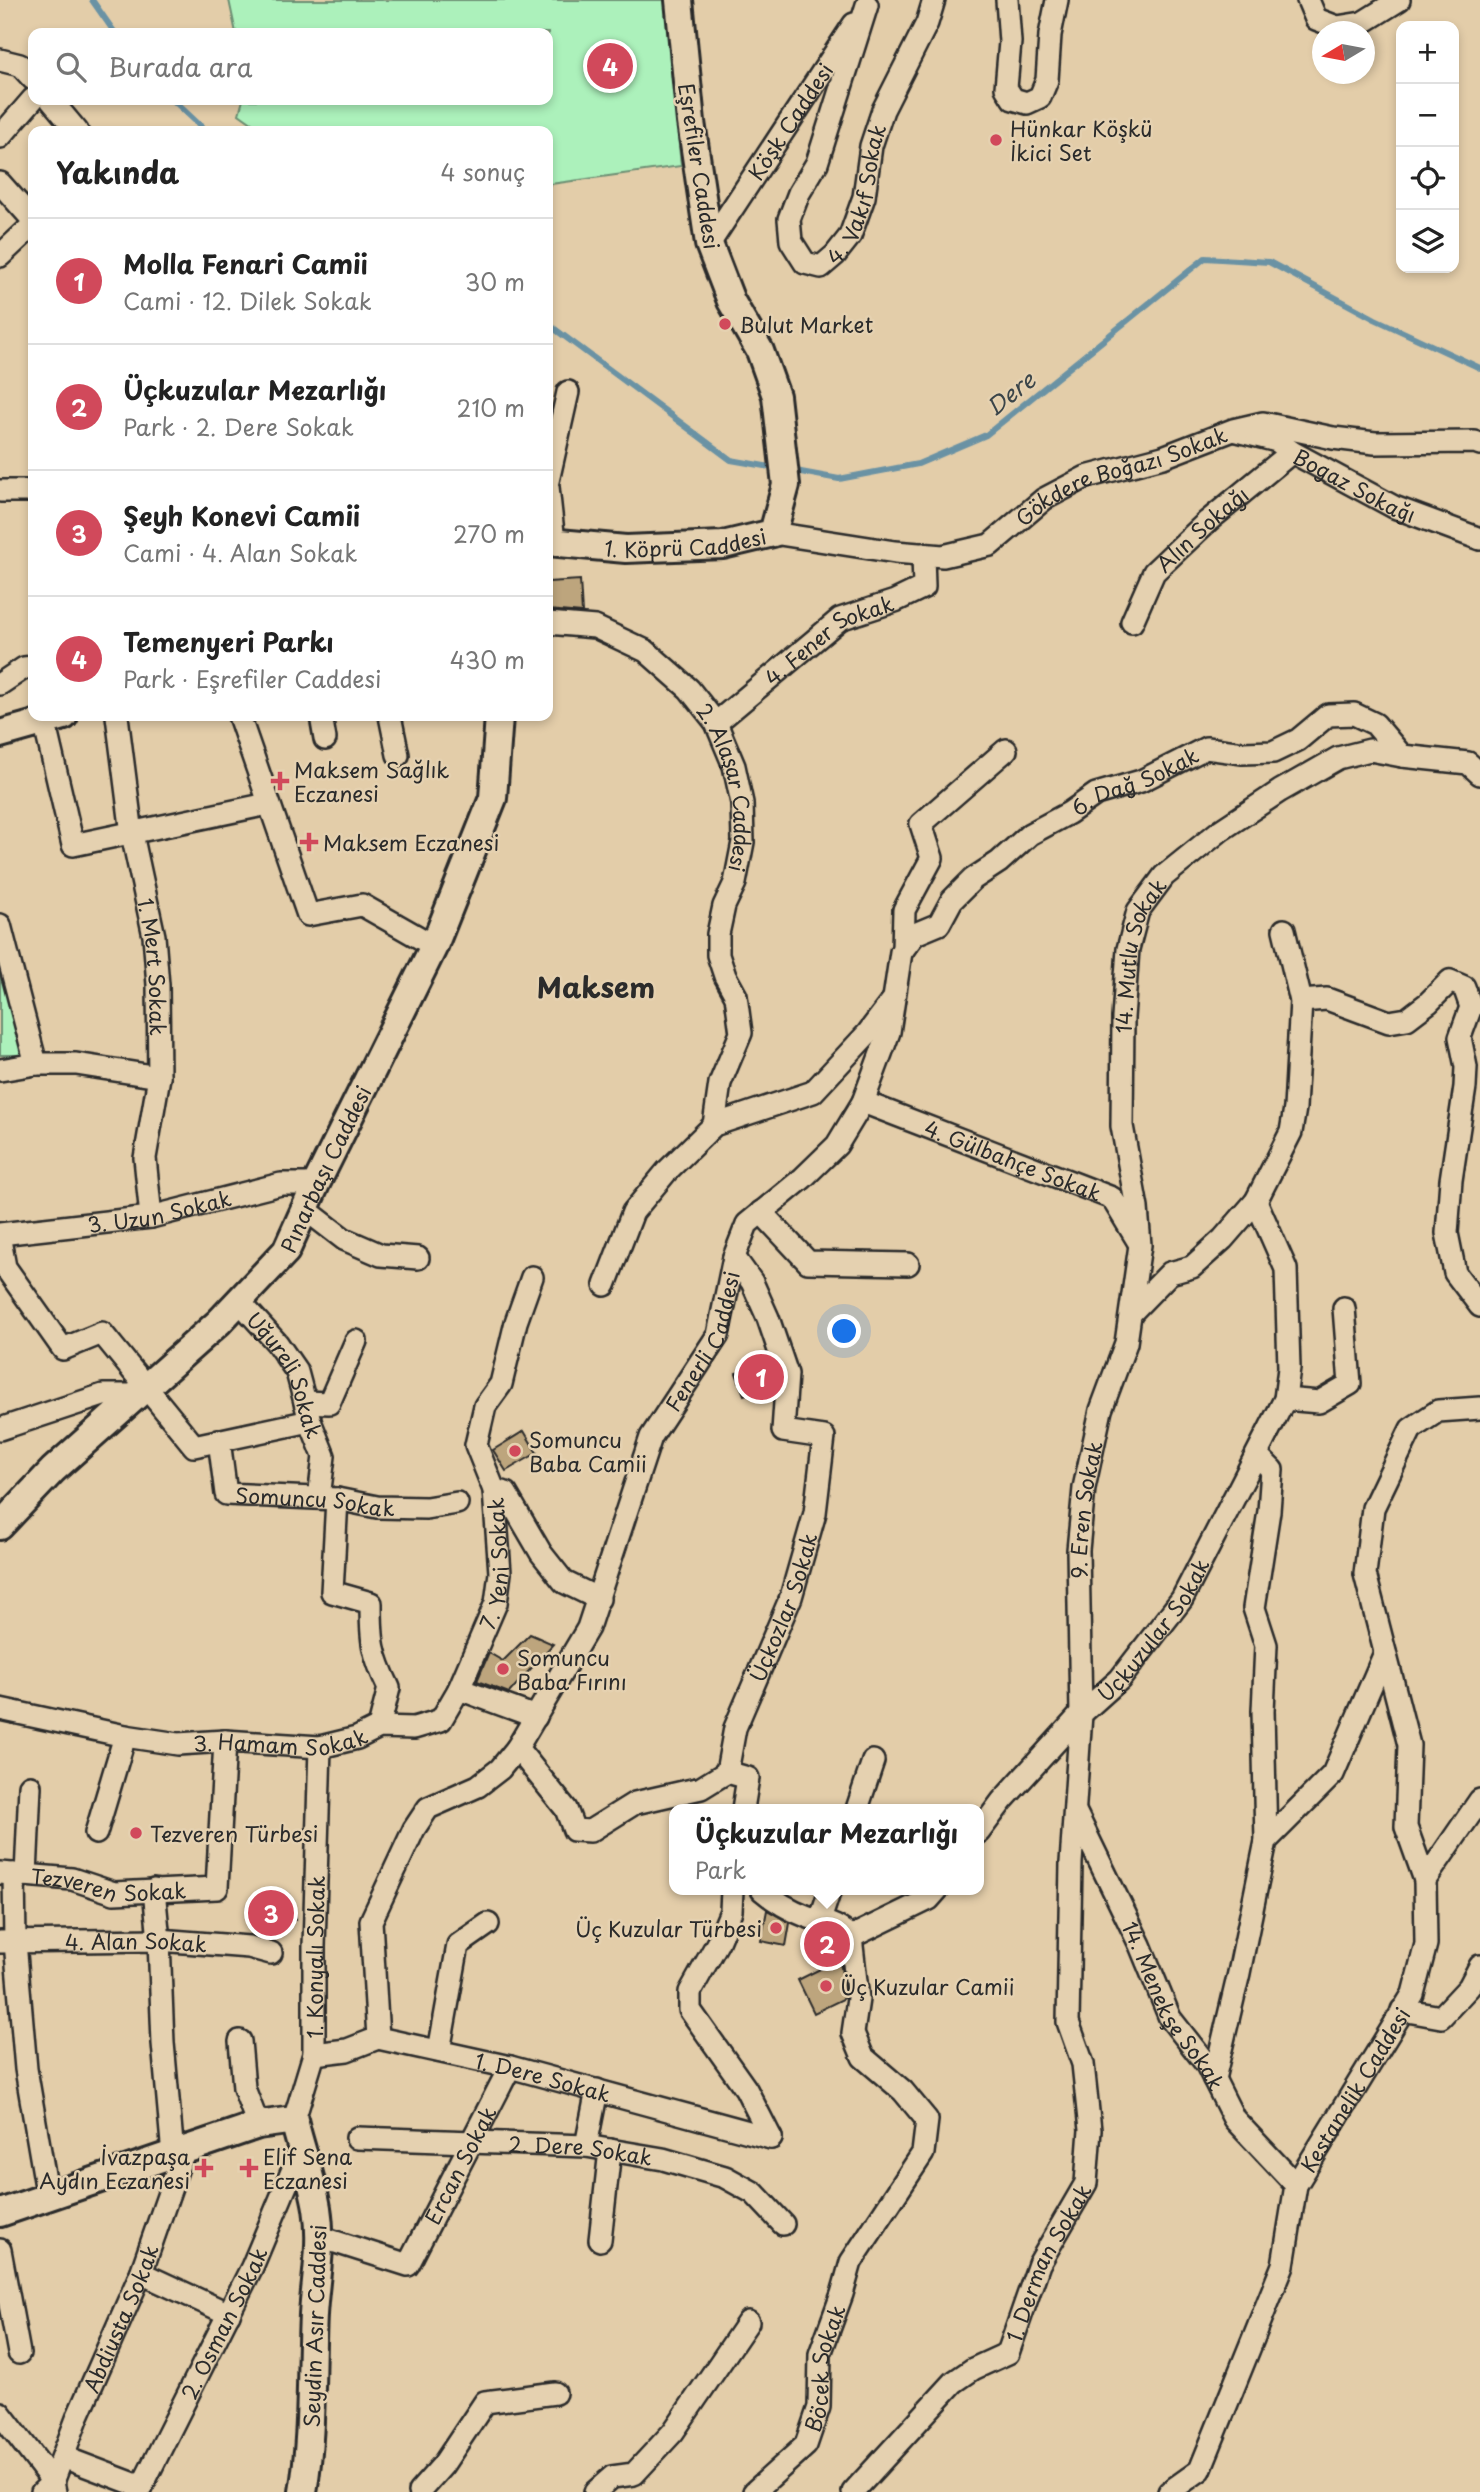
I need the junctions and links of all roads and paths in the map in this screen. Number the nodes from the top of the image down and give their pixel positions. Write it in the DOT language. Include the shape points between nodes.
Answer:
graph roads {
  1 [pos="679,0"];
  2 [pos="934,0"];
  3 [pos="1007,0"];
  4 [pos="1057,0"];
  5 [pos="1308,0"];
  6 [pos="1399,0"];
  7 [pos="868,2"];
  8 [pos="0,60"];
  9 [pos="28,74"];
  10 [pos="28,105"];
  11 [pos="55,105"];
  12 [pos="73,126"];
  13 [pos="0,137"];
  14 [pos="0,183"];
  15 [pos="28,216"];
  16 [pos="28,227"];
  17 [pos="709,244"];
  18 [pos="0,256"];
  19 [pos="568,392"];
  20 [pos="1233,430"];
  21 [pos="1480,444"];
  22 [pos="1292,452"];
  23 [pos="553,459"];
  24 [pos="786,485"];
  25 [pos="0,491"];
  26 [pos="28,491"];
  27 [pos="773,533"];
  28 [pos="1480,539"];
  29 [pos="553,542"];
  30 [pos="923,554"];
  31 [pos="1132,622"];
  32 [pos="553,623"];
  33 [pos="28,668"];
  34 [pos="0,684"];
  35 [pos="44,721"];
  36 [pos="54,721"];
  37 [pos="118,721"];
  38 [pos="241,721"];
  39 [pos="322,721"];
  40 [pos="391,721"];
  41 [pos="499,721"];
  42 [pos="716,723"];
  43 [pos="0,734"];
  44 [pos="325,739"];
  45 [pos="1006,750"];
  46 [pos="398,755"];
  47 [pos="1402,756"];
  48 [pos="1476,765"];
  49 [pos="268,804"];
  50 [pos="132,834"];
  51 [pos="0,925"];
  52 [pos="1284,930"];
  53 [pos="434,946"];
  54 [pos="903,950"];
  55 [pos="893,1000"];
  56 [pos="1301,1001"];
  57 [pos="36,1064"];
  58 [pos="1473,1065"];
  59 [pos="0,1069"];
  60 [pos="159,1077"];
  61 [pos="863,1102"];
  62 [pos="714,1125"];
  63 [pos="316,1184"];
  64 [pos="1256,1201"];
  65 [pos="305,1209"];
  66 [pos="761,1212"];
  67 [pos="150,1217"];
  68 [pos="0,1234"];
  69 [pos="0,1240"];
  70 [pos="1140,1245"];
  71 [pos="734,1257"];
  72 [pos="418,1258"];
  73 [pos="908,1264"];
  74 [pos="532,1277"];
  75 [pos="605,1285"];
  76 [pos="239,1301"];
  77 [pos="1480,1306"];
  78 [pos="1344,1308"];
  79 [pos="1131,1313"];
  80 [pos="356,1341"];
  81 [pos="143,1391"];
  82 [pos="1284,1399"];
  83 [pos="1480,1408"];
  84 [pos="308,1411"];
  85 [pos="0,1429"];
  86 [pos="219,1440"];
  87 [pos="1257,1455"];
  88 [pos="494,1490"];
  89 [pos="328,1498"];
  90 [pos="457,1503"];
  91 [pos="0,1526"];
  92 [pos="599,1599"];
  93 [pos="1385,1653"];
  94 [pos="459,1689"];
  95 [pos="0,1709"];
  96 [pos="1081,1713"];
  97 [pos="536,1717"];
  98 [pos="379,1727"];
  99 [pos="125,1736"];
  100 [pos="225,1741"];
  101 [pos="320,1747"];
  102 [pos="517,1748"];
  103 [pos="873,1761"];
  104 [pos="727,1772"];
  105 [pos="30,1786"];
  106 [pos="1480,1800"];
  107 [pos="744,1804"];
  108 [pos="859,1804"];
  109 [pos="1075,1811"];
  110 [pos="984,1825"];
  111 [pos="96,1833"];
  112 [pos="1266,1841"];
  113 [pos="13,1874"];
  114 [pos="1425,1880"];
  115 [pos="153,1890"];
  116 [pos="732,1895"];
  117 [pos="768,1895"];
  118 [pos="827,1895"];
  119 [pos="933,1895"];
  120 [pos="812,1918"];
  121 [pos="488,1924"];
  122 [pos="851,1937"];
  123 [pos="159,1940"];
  124 [pos="8,1942"];
  125 [pos="271,1953"];
  126 [pos="1480,1966"];
  127 [pos="1402,2010"];
  128 [pos="378,2038"];
  129 [pos="240,2041"];
  130 [pos="439,2052"];
  131 [pos="314,2053"];
  132 [pos="510,2067"];
  133 [pos="1214,2079"];
  134 [pos="597,2090"];
  135 [pos="294,2120"];
  136 [pos="258,2125"];
  137 [pos="357,2137"];
  138 [pos="471,2143"];
  139 [pos="586,2147"];
  140 [pos="301,2150"];
  141 [pos="610,2150"];
  142 [pos="178,2154"];
  143 [pos="1296,2185"];
  144 [pos="48,2198"];
  145 [pos="0,2213"];
  146 [pos="783,2224"];
  147 [pos="320,2237"];
  148 [pos="600,2240"];
  149 [pos="0,2250"];
  150 [pos="141,2273"];
  151 [pos="229,2314"];
  152 [pos="748,2322"];
  153 [pos="19,2353"];
  154 [pos="555,2393"];
  155 [pos="0,2413"];
  156 [pos="63,2457"];
  157 [pos="50,2489"];
  158 [pos="141,2489"];
  159 [pos="303,2492"];
  160 [pos="419,2492"];
  161 [pos="595,2492"];
  162 [pos="754,2492"];
  163 [pos="853,2492"];
  164 [pos="1169,2492"];
  1 -- 17 [label="main road, Eşrefiler Caddesi"];
  2 -- 7 [label="street, 4. Vakıf Sokak" via="883,110 871,146 864,197 850,236 821,267 805,263 791,240 789,219 817,163"];
  3 -- 4 [label="street" via="1006,88 1013,99 1027,103 1040,97 1047,80"];
  5 -- 6 [label="street" via="1317,19 1337,27 1362,23"];
  7 -- 17 [label="street, Köşk Caddesi"];
  8 -- 9 [label="street" via="20,65"];
  10 -- 13 [label="street"];
  11 -- 12 [label="street"];
  14 -- 15 [label="street"];
  16 -- 18 [label="street"];
  17 -- 24 [label="main road, Eşrefiler Caddesi" via="731,301 760,351 776,396"];
  19 -- 23 [label="street"];
  20 -- 21 [label="street, Gökdere Boğazı Sokak" via="1263,423 1375,443"];
  20 -- 22 [label="street, Bogaz Sokağı" via="1277,441"];
  20 -- 30 [label="street, Gökdere Boğazı Sokak" via="1163,457 1086,477 1044,499 990,545 943,556"];
  22 -- 28 [label="street, Bogaz Sokağı" via="1395,507"];
  22 -- 31 [label="street, Alın Sokağı" via="1154,572"];
  24 -- 27 [label="main road, 1. Köprü Caddesi"];
  25 -- 26 [label="street"];
  27 -- 29 [label="main road, 1. Köprü Caddesi" via="723,545 625,549"];
  27 -- 30 [label="street, Gökdere Boğazı Sokak"];
  30 -- 42 [label="street, 4. Fener Sokak" via="924,587 840,619"];
  32 -- 42 [label="street, 2. Alaşar Caddesi" via="595,627 646,651 690,689"];
  33 -- 34 [label="street"];
  35 -- 43 [label="main road"];
  36 -- 50 [label="street" via="73,845"];
  37 -- 50 [label="street, 1. Mert Sokak"];
  38 -- 49 [label="street"];
  39 -- 44 [label="street"];
  40 -- 46 [label="street"];
  41 -- 53 [label="main road, Pınarbaşı Caddesi" via="493,798"];
  42 -- 62 [label="street, 2. Alaşar Caddesi" via="734,766 742,803 743,842 718,934 718,955 736,996 741,1033 720,1083"];
  45 -- 54 [label="street" via="921,824 932,858 904,911"];
  47 -- 48 [label="street"];
  47 -- 54 [label="street, 6. Dağ Sokak" via="1375,724 1354,713 1328,715 1298,740 1273,752 1206,748 1141,781 1096,794 1030,834 973,879 951,900 939,924 915,933"];
  47 -- 70 [label="street, 14. Mutlu Sokak" via="1370,750 1338,758 1280,791 1164,876 1138,911 1128,949 1122,1126"];
  49 -- 50 [label="street"];
  49 -- 53 [label="street" via="308,915 362,905"];
  50 -- 60 [label="street, 1. Mert Sokak" via="154,936"];
  51 -- 57 [label="street"];
  52 -- 56 [label="street"];
  53 -- 63 [label="main road, Pınarbaşı Caddesi"];
  54 -- 55 [label="street"];
  55 -- 61 [label="street, Fenerli Caddesi" via="889,1032"];
  55 -- 62 [label="street" via="813,1092"];
  56 -- 58 [label="street" via="1327,999 1389,1022 1407,1019 1450,981 1464,987 1471,1007 1460,1037"];
  56 -- 64 [label="street" via="1293,1120"];
  57 -- 59 [label="street"];
  57 -- 60 [label="street" via="76,1064"];
  58 -- 77 [label="street" via="1465,1087 1447,1233 1455,1273"];
  60 -- 67 [label="street, 1. Mert Sokak" via="145,1158"];
  61 -- 66 [label="street, Fenerli Caddesi" via="838,1145"];
  61 -- 70 [label="street, 4. Gülbahçe Sokak" via="1112,1199"];
  62 -- 75 [label="street" via="633,1212"];
  63 -- 65 [label="main road, Pınarbaşı Caddesi"];
  63 -- 67 [label="street, 3. Uzun Sokak" via="281,1184"];
  64 -- 79 [label="street" via="1192,1267 1170,1273"];
  64 -- 82 [label="street, Üçkuzular Sokak" via="1286,1269 1289,1368"];
  65 -- 72 [label="street" via="344,1239 381,1255"];
  65 -- 76 [label="main road, Pınarbaşı Caddesi" via="286,1251"];
  66 -- 71 [label="street, Fenerli Caddesi" via="747,1224"];
  66 -- 73 [label="street" via="808,1262"];
  67 -- 68 [label="street, 3. Uzun Sokak"];
  69 -- 81 [label="street" via="5,1267 63,1349 102,1333"];
  70 -- 79 [label="street, 14. Mutlu Sokak"];
  71 -- 92 [label="street, Fenerli Caddesi" via="718,1335 651,1437"];
  71 -- 104 [label="street, Üçkozlar Sokak" via="752,1282 787,1374 783,1430 824,1437 815,1513 791,1597 734,1728"];
  74 -- 88 [label="street, 7. Yeni Sokak" via="500,1384 485,1406 476,1445"];
  76 -- 81 [label="main road, Pınarbaşı Caddesi"];
  76 -- 84 [label="street, Uğureli Sokak" via="297,1372"];
  78 -- 82 [label="street" via="1350,1384 1319,1402"];
  79 -- 96 [label="street, 9. Eren Sokak" via="1126,1343 1101,1410 1084,1488 1078,1550"];
  80 -- 84 [label="street" via="329,1403"];
  81 -- 85 [label="street" via="103,1395"];
  81 -- 86 [label="street" via="194,1446"];
  81 -- 91 [label="main road, Pınarbaşı Caddesi" via="53,1470"];
  82 -- 87 [label="street, Üçkuzular Sokak"];
  83 -- 93 [label="street, Kestanelik Caddesi" via="1437,1411 1410,1429 1373,1508 1366,1574"];
  84 -- 86 [label="street"];
  84 -- 89 [label="street, Uğureli Sokak" via="324,1456"];
  86 -- 89 [label="street, Somuncu Sokak" via="226,1494"];
  87 -- 96 [label="street, Üçkuzular Sokak" via="1182,1599 1119,1679"];
  87 -- 112 [label="street" via="1272,1470 1254,1608 1266,1646"];
  88 -- 92 [label="street" via="506,1493 564,1582"];
  88 -- 94 [label="street, 7. Yeni Sokak" via="500,1573 496,1603"];
  89 -- 90 [label="street, Somuncu Sokak" via="377,1507"];
  89 -- 98 [label="street, Uğureli Sokak" via="332,1592 371,1603 372,1643 389,1688"];
  92 -- 97 [label="street, Fenerli Caddesi" via="589,1628"];
  93 -- 112 [label="street" via="1333,1774"];
  93 -- 114 [label="street, Kestanelik Caddesi" via="1409,1745 1406,1827"];
  94 -- 97 [label="street"];
  94 -- 98 [label="street, 3. Hamam Sokak" via="441,1720 414,1728"];
  95 -- 99 [label="street, 3. Hamam Sokak"];
  96 -- 109 [label="street, 1. Derman Sokak"];
  96 -- 110 [label="street, Üçkuzular Sokak"];
  97 -- 102 [label="street, Fenerli Caddesi"];
  98 -- 101 [label="street, 3. Hamam Sokak"];
  99 -- 100 [label="street, 3. Hamam Sokak" via="178,1744"];
  99 -- 111 [label="street"];
  100 -- 101 [label="street, 3. Hamam Sokak"];
  100 -- 115 [label="street, Tezveren Sokak" via="217,1888"];
  101 -- 131 [label="street, 1. Konyalı Sokak"];
  102 -- 104 [label="street" via="566,1809 574,1830 590,1831 635,1803 701,1788"];
  102 -- 128 [label="street, Fenerli Caddesi" via="478,1786 428,1808 414,1829 371,1921"];
  103 -- 108 [label="street"];
  104 -- 107 [label="street" via="748,1778"];
  105 -- 113 [label="street"];
  106 -- 114 [label="street"];
  109 -- 133 [label="street, 14. Menekşe Sokak" via="1170,2018"];
  109 -- 163 [label="street, 1. Derman Sokak" via="1068,2022 1083,2064 1090,2130 1086,2182 1039,2264 1008,2353 954,2382"];
  112 -- 133 [label="street"];
  113 -- 115 [label="street, Tezveren Sokak" via="72,1878 114,1893"];
  113 -- 124 [label="street"];
  114 -- 127 [label="street, Kestanelik Caddesi" via="1426,1944 1413,1994"];
  115 -- 123 [label="street"];
  116 -- 134 [label="street, 1. Dere Sokak" via="731,1911 718,1942 690,1992 690,2010 746,2089 771,2138"];
  117 -- 120 [label="street"];
  118 -- 120 [label="street"];
  119 -- 122 [label="street"];
  120 -- 122 [label="street" via="836,1924"];
  121 -- 130 [label="street" via="458,1945"];
  122 -- 162 [label="street, Böcek Sokak" via="858,1999 853,2033 863,2057 928,2120 923,2153 850,2262 820,2354 819,2407 806,2445"];
  123 -- 124 [label="street, 4. Alan Sokak"];
  123 -- 125 [label="street, 4. Alan Sokak"];
  123 -- 142 [label="street" via="163,2043"];
  124 -- 144 [label="street"];
  126 -- 127 [label="street" via="1469,1987 1441,2018"];
  127 -- 143 [label="street, Kestanelik Caddesi"];
  128 -- 130 [label="street, 1. Dere Sokak"];
  128 -- 131 [label="street" via="347,2050"];
  129 -- 136 [label="street" via="244,2088"];
  130 -- 132 [label="street, 1. Dere Sokak"];
  131 -- 135 [label="street, 1. Konyalı Sokak"];
  132 -- 134 [label="street, 1. Dere Sokak"];
  132 -- 138 [label="street, Ercan Sokak"];
  133 -- 143 [label="street, 14. Menekşe Sokak" via="1234,2119"];
  134 -- 139 [label="street"];
  135 -- 136 [label="main road"];
  135 -- 140 [label="main road, Seydin Asır Caddesi"];
  136 -- 142 [label="main road"];
  137 -- 138 [label="street, 2. Dere Sokak"];
  138 -- 139 [label="street, 2. Dere Sokak"];
  138 -- 147 [label="street, Ercan Sokak" via="408,2265"];
  139 -- 141 [label="street, 2. Dere Sokak"];
  140 -- 147 [label="main road, Seydin Asır Caddesi" via="312,2183"];
  140 -- 151 [label="street, 2. Osman Sokak"];
  141 -- 146 [label="street, 2. Dere Sokak" via="725,2177 754,2193"];
  141 -- 148 [label="street"];
  142 -- 144 [label="main road"];
  142 -- 150 [label="street, Abdiusta Sokak"];
  143 -- 164 [label="street, Kestanelik Caddesi" via="1283,2265 1200,2470"];
  144 -- 145 [label="main road"];
  147 -- 159 [label="main road, Seydin Asır Caddesi"];
  149 -- 153 [label="street"];
  150 -- 151 [label="street"];
  150 -- 156 [label="street, Abdiusta Sokak"];
  151 -- 158 [label="street, 2. Osman Sokak"];
  152 -- 161 [label="street" via="673,2432 634,2474 612,2477"];
  154 -- 160 [label="street" via="485,2402"];
  155 -- 157 [label="street"];
  156 -- 157 [label="street, Abdiusta Sokak"];
  156 -- 158 [label="street"];
}
